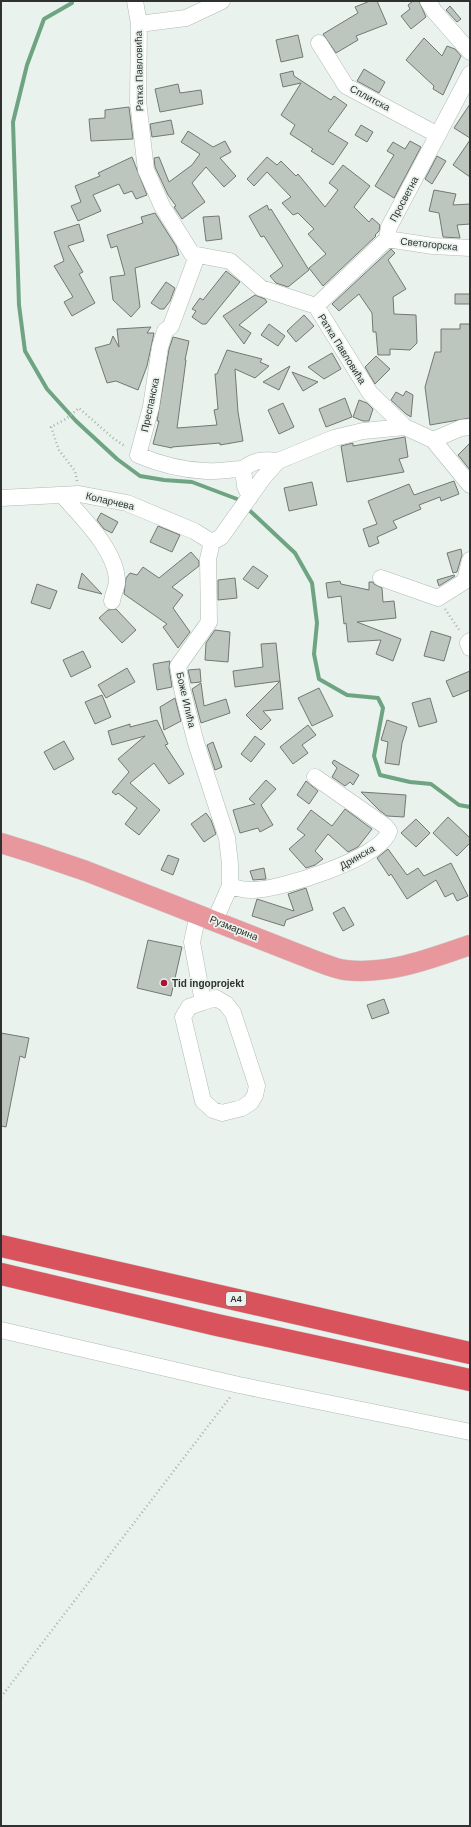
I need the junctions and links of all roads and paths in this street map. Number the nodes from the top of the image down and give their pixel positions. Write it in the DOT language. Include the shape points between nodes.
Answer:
graph roads {
  1 [pos="134,1"];
  2 [pos="222,1"];
  3 [pos="428,1"];
  4 [pos="139,24"];
  5 [pos="319,43"];
  6 [pos="470,52"];
  7 [pos="470,74"];
  8 [pos="438,135"];
  9 [pos="387,239"];
  10 [pos="470,248"];
  11 [pos="197,256"];
  12 [pos="316,306"];
  13 [pos="405,427"];
  14 [pos="470,427"];
  15 [pos="433,440"];
  16 [pos="138,455"];
  17 [pos="278,461"];
  18 [pos="243,469"];
  19 [pos="470,486"];
  20 [pos="79,494"];
  21 [pos="62,495"];
  22 [pos="250,497"];
  23 [pos="1,498"];
  24 [pos="212,542"];
  25 [pos="470,560"];
  26 [pos="381,578"];
  27 [pos="438,598"];
  28 [pos="112,601"];
  29 [pos="469,644"];
  30 [pos="315,777"];
  31 [pos="1,843"];
  32 [pos="230,886"];
  33 [pos="206,917"];
  34 [pos="470,945"];
  35 [pos="203,1002"];
  36 [pos="1,1246"];
  37 [pos="1,1274"];
  38 [pos="1,1330"];
  39 [pos="470,1352"];
  40 [pos="470,1380"];
  41 [pos="240,1385"];
  42 [pos="470,1432"];
  43 [pos="1,1697"];
  1 -- 4 [label="street, Ратка Павловића"];
  2 -- 4 [label="street" via="186,18"];
  3 -- 6 [label="street"];
  4 -- 11 [label="street, Ратка Павловића" via="138,101 146,170 162,206 192,254"];
  5 -- 8 [label="street, Сплитска" via="346,86"];
  7 -- 8 [label="street, Просветна"];
  8 -- 9 [label="street, Просветна" via="389,227"];
  9 -- 10 [label="street, Светогорска" via="433,246"];
  9 -- 12 [label="street, Просветна"];
  11 -- 12 [label="street, Ратка Павловића" via="230,261 261,288"];
  11 -- 16 [label="street, Преспанска" via="171,326 164,331 151,407"];
  12 -- 13 [label="street, Ратка Павловића" via="370,393"];
  13 -- 15 [label="street, Ратка Павловића"];
  13 -- 17 [label="street" via="363,431 334,438"];
  14 -- 15 [label="street" via="461,428"];
  15 -- 19 [label="street, Ратка Павловића"];
  16 -- 18 [label="street" via="152,461 193,470"];
  16 -- 20 [label="path" via="113,438 80,408 75,411 51,427 59,450 75,471"];
  17 -- 18 [label="street" via="251,462"];
  17 -- 22 [label="street" via="262,478"];
  18 -- 22 [label="street" via="245,486"];
  20 -- 21 [label="street, Коларчева"];
  20 -- 24 [label="street, Коларчева" via="127,503 194,531"];
  21 -- 23 [label="street, Коларчева"];
  21 -- 28 [label="street" via="87,523 112,559 116,583"];
  22 -- 24 [label="street" via="221,537"];
  24 -- 32 [label="street, Боже Илића" via="208,559 209,622 178,666 196,743 227,838"];
  25 -- 27 [label="street" via="465,581"];
  26 -- 27 [label="street"];
  27 -- 29 [label="path"];
  30 -- 32 [label="street, Дринска" via="385,826 387,836 376,846 339,867 313,877 281,886 251,890"];
  31 -- 33 [label="main road, Рузмарина" via="34,852"];
  32 -- 33 [label="street, Боже Илића"];
  33 -- 34 [label="main road, Рузмарина" via="344,970 373,972 410,966"];
  33 -- 35 [label="street, Боже Илића" via="192,942"];
  35 -- 35 [label="street" via="216,998 226,1004 233,1013 257,1086 251,1102 242,1108 222,1113 213,1110 203,1101 183,1017 189,1007"];
  36 -- 39 [label="highway, A4"];
  37 -- 40 [label="highway"];
  38 -- 41 [label="street"];
  41 -- 42 [label="street"];
  41 -- 43 [label="path"];
}
